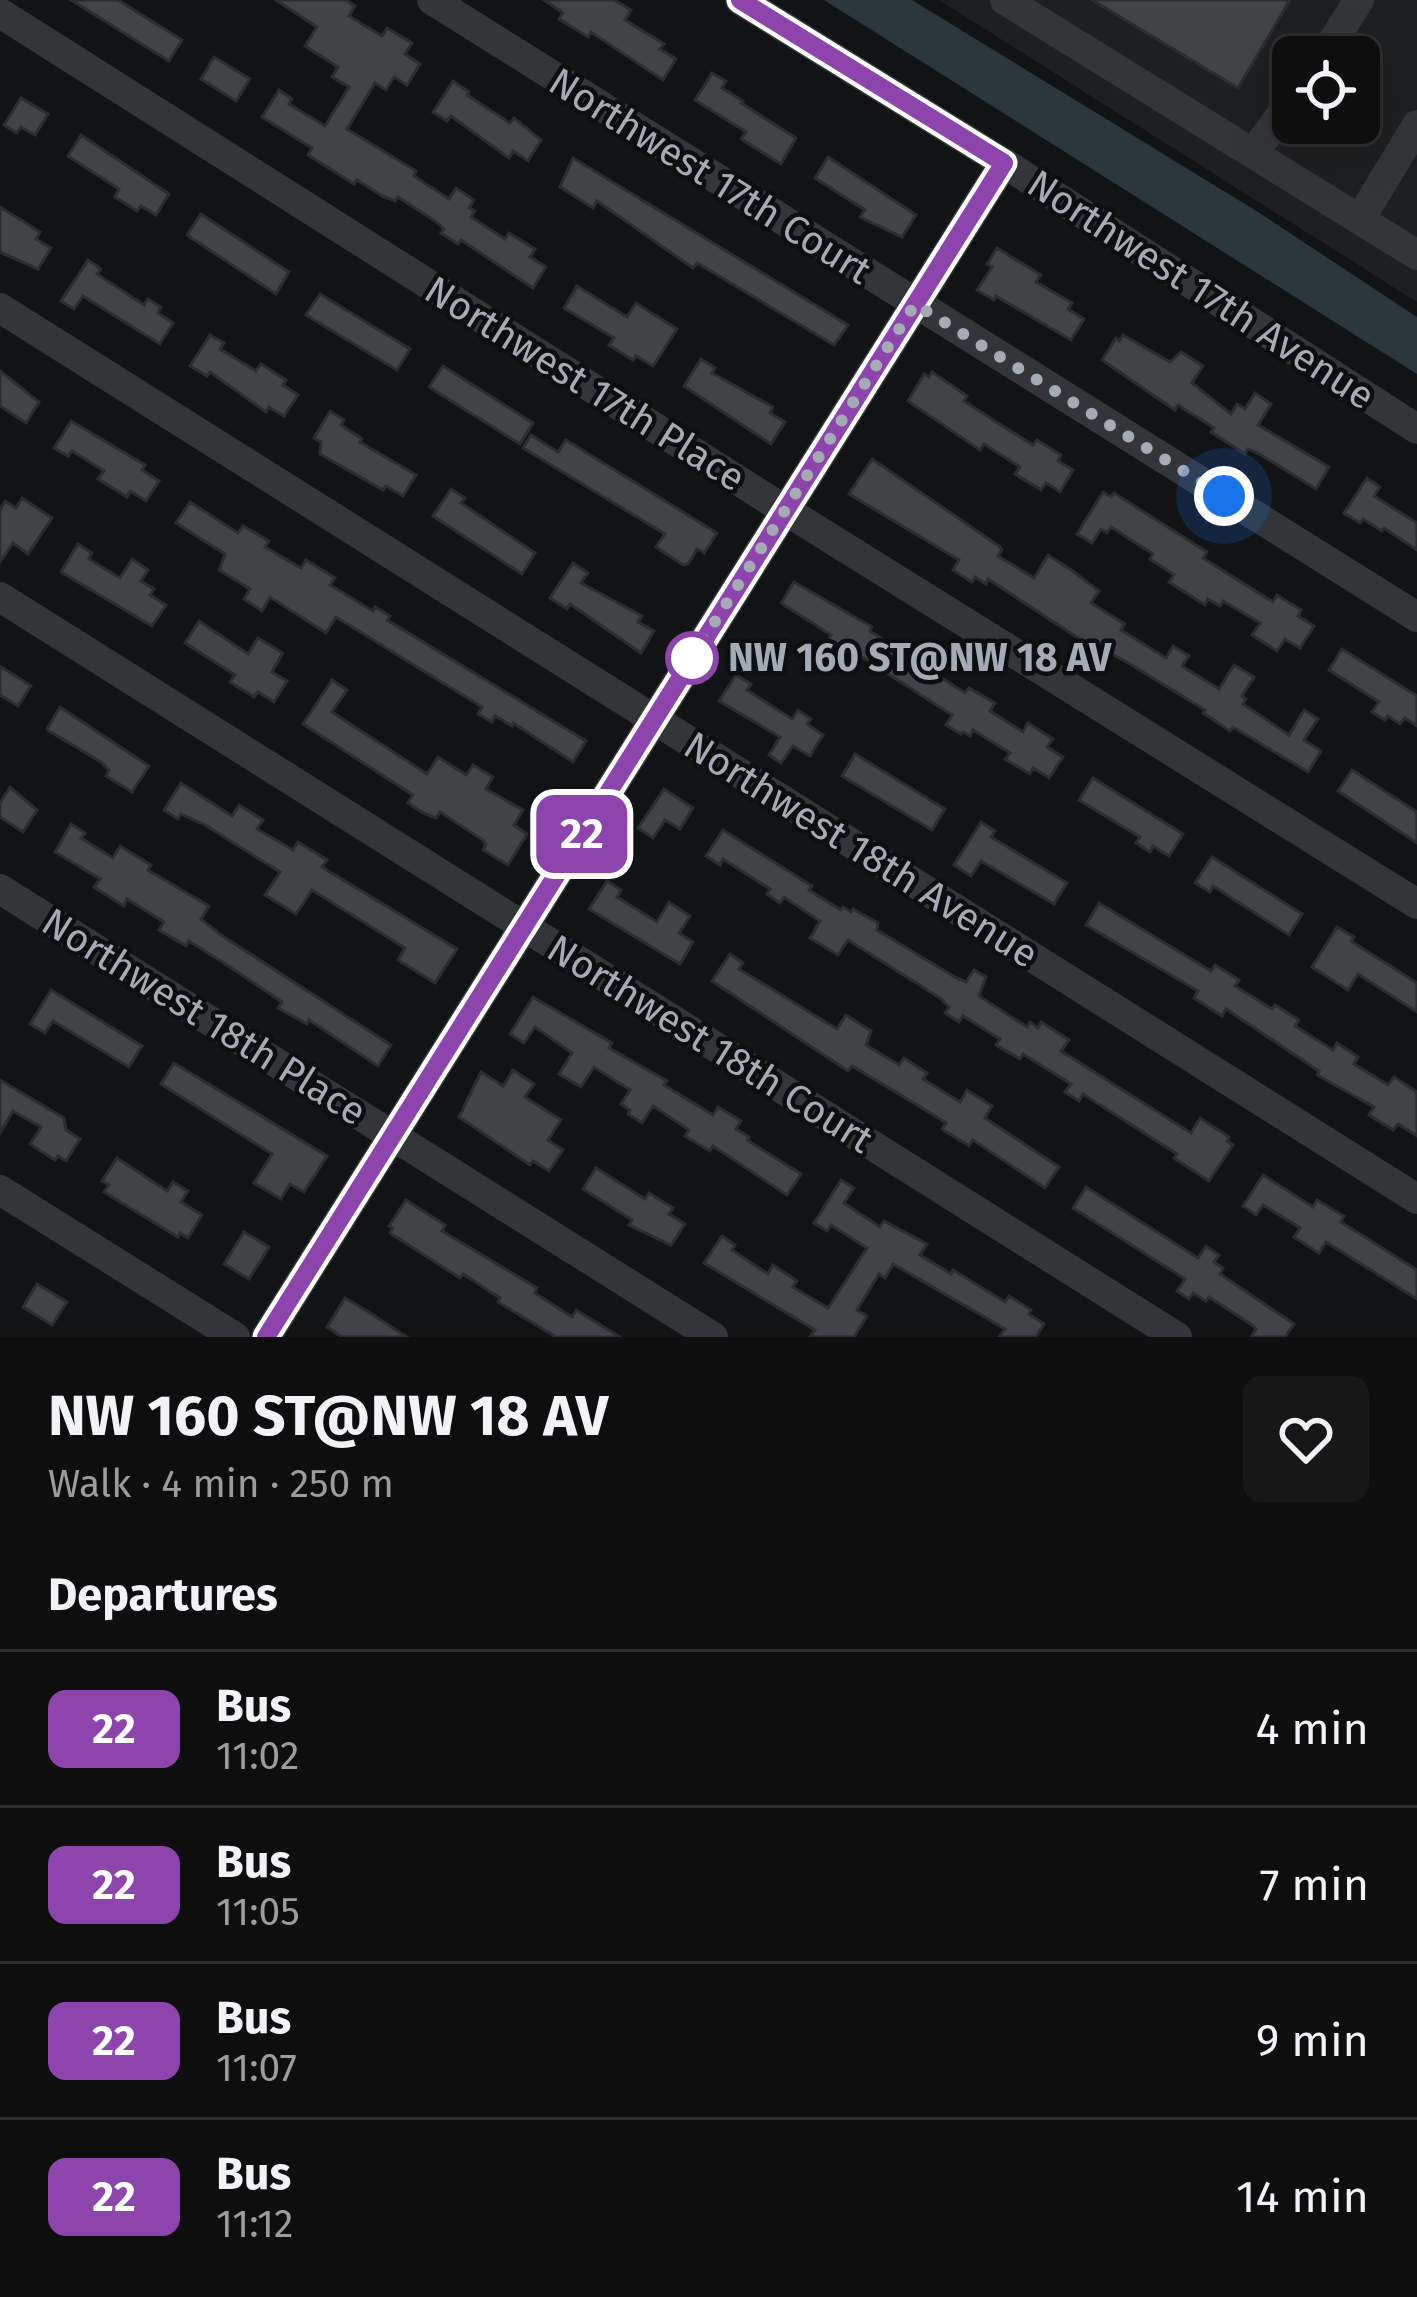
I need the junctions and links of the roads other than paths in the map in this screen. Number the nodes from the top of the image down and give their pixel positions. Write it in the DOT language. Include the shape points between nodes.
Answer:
graph roads {
  1 [pos="433,0"];
  2 [pos="740,0"];
  3 [pos="1005,0"];
  4 [pos="1359,0"];
  5 [pos="0,13"];
  6 [pos="1336,36"];
  7 [pos="1417,125"];
  8 [pos="1272,127"];
  9 [pos="1253,153"];
  10 [pos="1004,163"];
  11 [pos="1360,219"];
  12 [pos="1417,255"];
  13 [pos="915,304"];
  14 [pos="0,308"];
  15 [pos="1417,429"];
  16 [pos="785,510"];
  17 [pos="0,597"];
  18 [pos="1417,616"];
  19 [pos="653,720"];
  20 [pos="0,889"];
  21 [pos="1417,904"];
  22 [pos="523,927"];
  23 [pos="393,1135"];
  24 [pos="0,1190"];
  25 [pos="1417,1198"];
  26 [pos="235,1337"];
  27 [pos="266,1337"];
  28 [pos="713,1337"];
  29 [pos="1177,1337"];
  1 -- 13 [label="street, Northwest 17th Court"];
  2 -- 10 [label="street, Northwest 17th Avenue"];
  3 -- 9 [label="street"];
  4 -- 6 [label="street"];
  5 -- 16 [label="street, Northwest 17th Place"];
  7 -- 11 [label="street"];
  8 -- 9 [label="street"];
  9 -- 11 [label="street"];
  10 -- 13 [label="street"];
  10 -- 15 [label="street, Northwest 17th Avenue"];
  11 -- 12 [label="street"];
  13 -- 16 [label="street"];
  13 -- 18 [label="street, Northwest 17th Court"];
  14 -- 19 [label="street, Northwest 18th Avenue"];
  16 -- 19 [label="street"];
  16 -- 21 [label="street, Northwest 17th Place"];
  17 -- 22 [label="street, Northwest 18th Court"];
  19 -- 22 [label="street"];
  19 -- 25 [label="street, Northwest 18th Avenue"];
  20 -- 23 [label="street, Northwest 18th Place"];
  22 -- 23 [label="street"];
  22 -- 29 [label="street, Northwest 18th Court"];
  23 -- 27 [label="street"];
  23 -- 28 [label="street, Northwest 18th Place"];
  24 -- 26 [label="street"];
}
